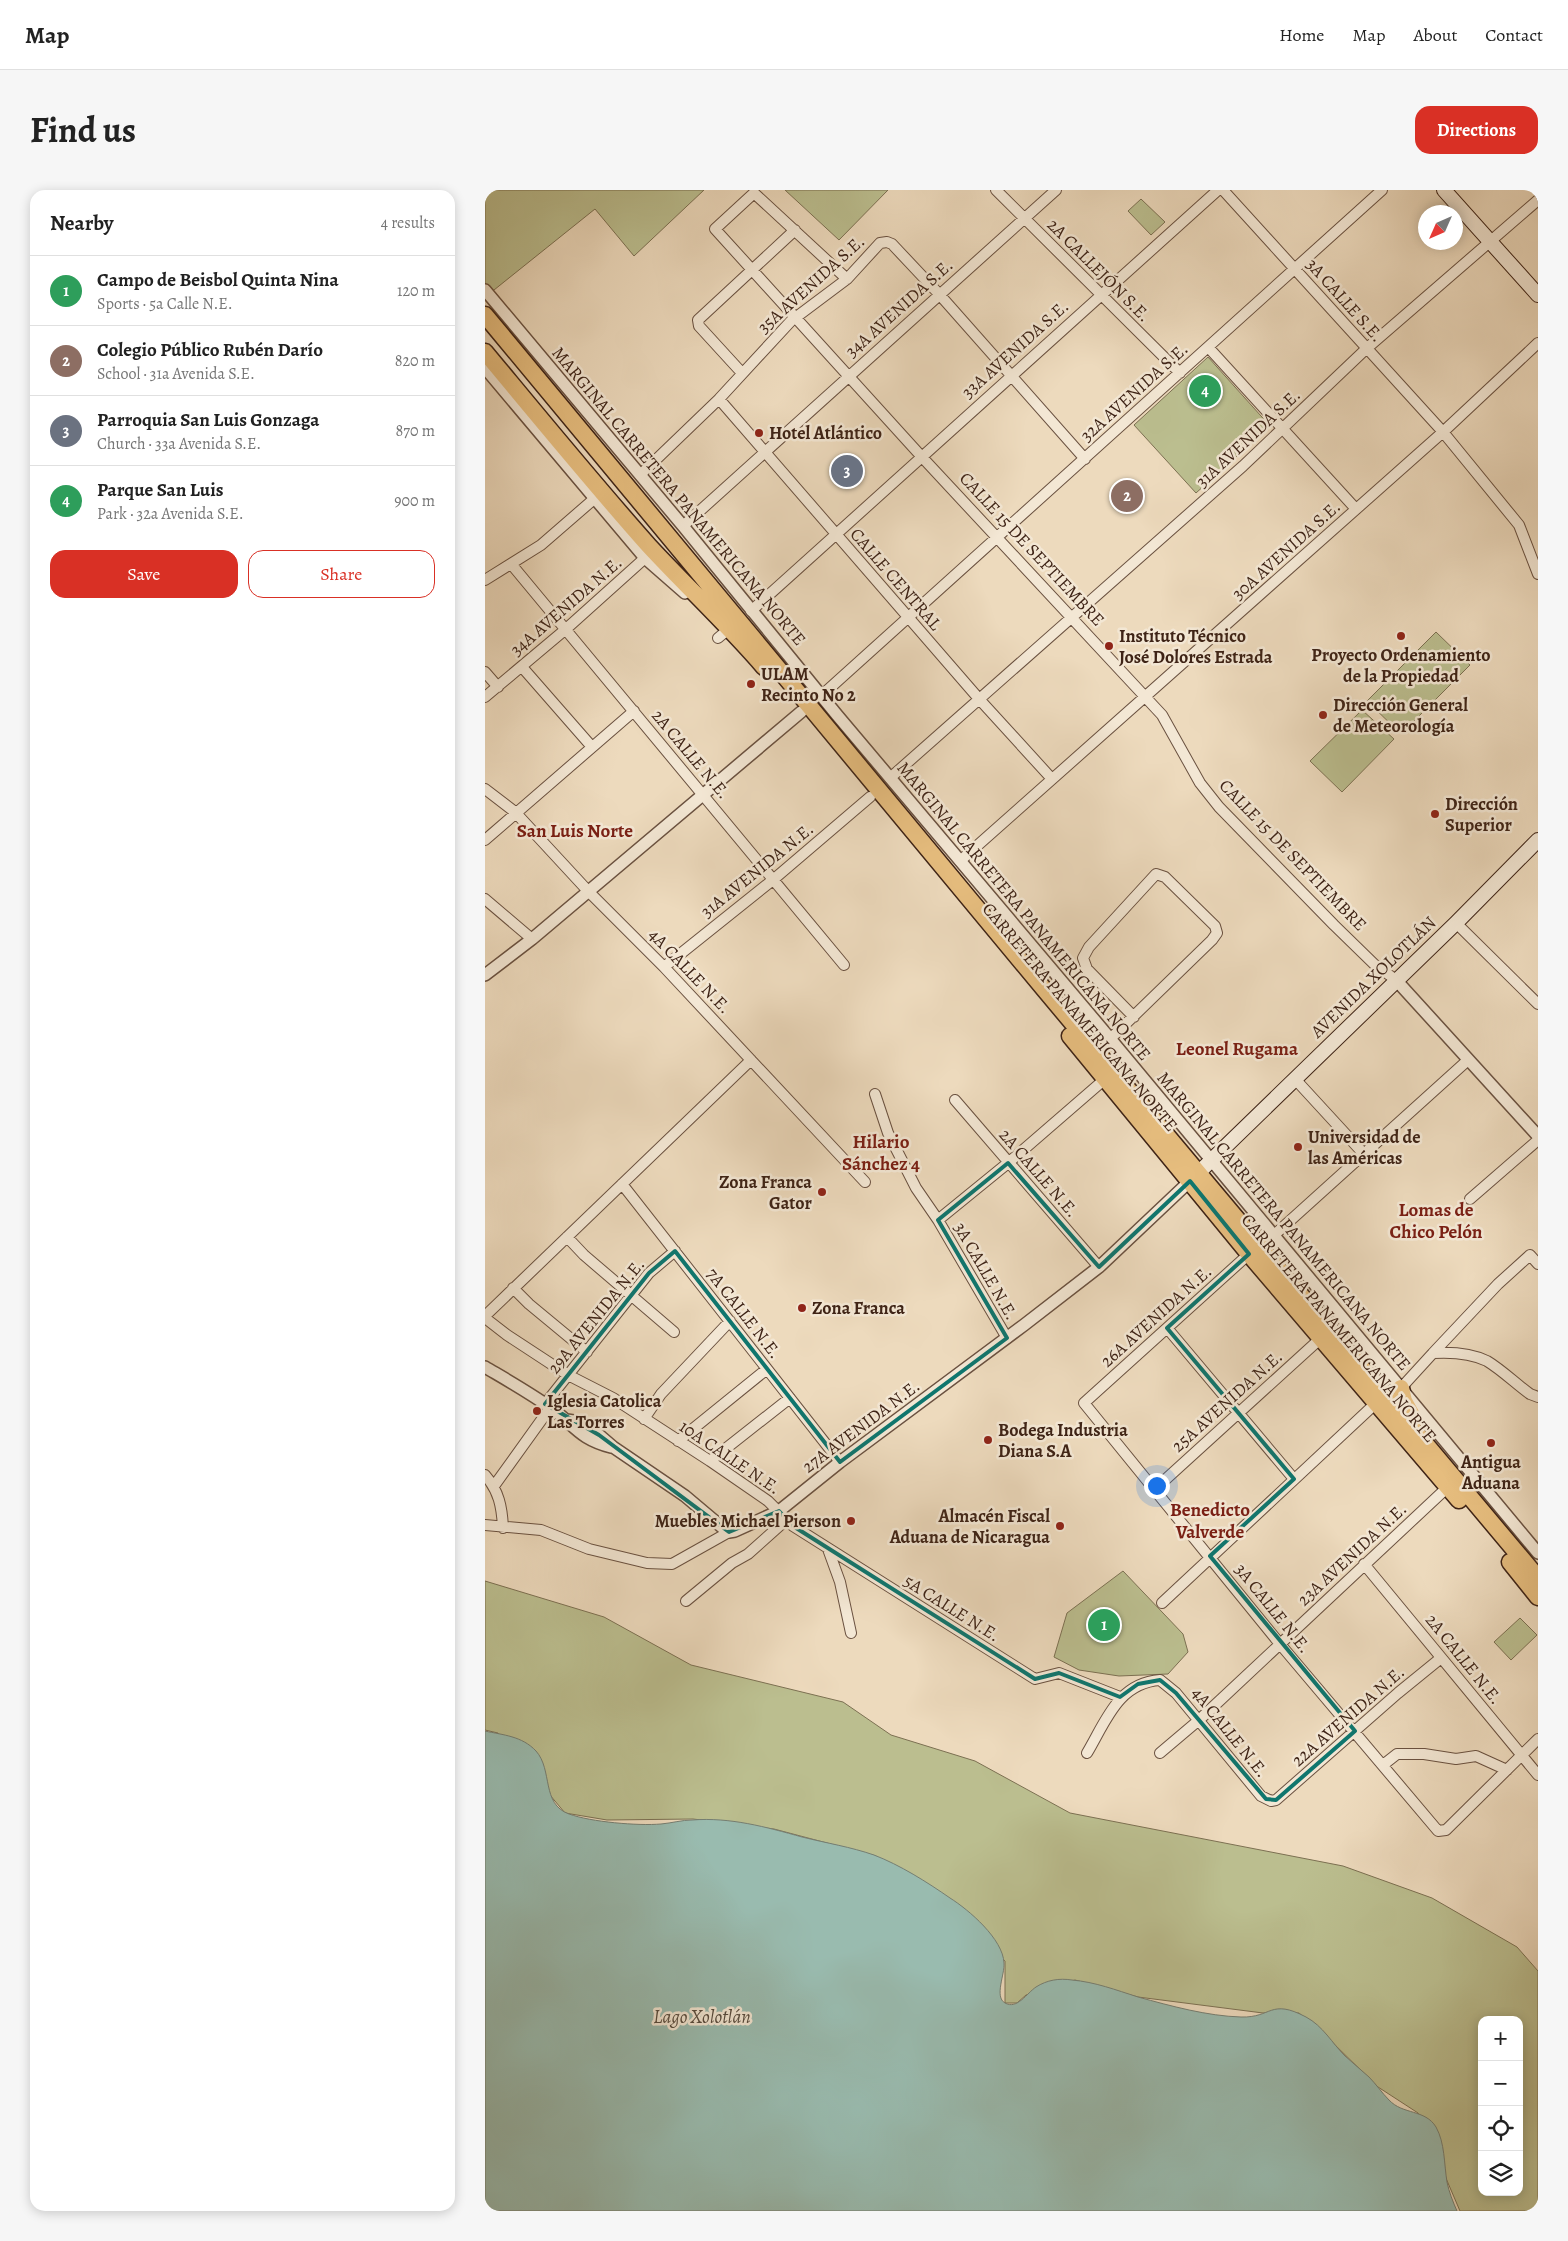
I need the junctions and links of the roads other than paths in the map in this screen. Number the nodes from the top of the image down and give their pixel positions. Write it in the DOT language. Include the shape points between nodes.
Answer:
graph roads {
  1 [pos="996,190"];
  2 [pos="1056,190"];
  3 [pos="1218,190"];
  4 [pos="1223,190"];
  5 [pos="1382,190"];
  6 [pos="1444,190"];
  7 [pos="1456,190"];
  8 [pos="1538,200"];
  9 [pos="1024,218"];
  10 [pos="795,230"];
  11 [pos="1493,239"];
  12 [pos="1295,269"];
  13 [pos="753,270"];
  14 [pos="847,279"];
  15 [pos="1538,282"];
  16 [pos="485,290"];
  17 [pos="939,294"];
  18 [pos="1101,294"];
  19 [pos="1538,294"];
  20 [pos="485,315"];
  21 [pos="796,316"];
  22 [pos="1538,343"];
  23 [pos="1208,348"];
  24 [pos="1366,348"];
  25 [pos="485,352"];
  26 [pos="485,368"];
  27 [pos="1180,372"];
  28 [pos="741,374"];
  29 [pos="1011,375"];
  30 [pos="849,376"];
  31 [pos="719,399"];
  32 [pos="1283,428"];
  33 [pos="1443,432"];
  34 [pos="765,451"];
  35 [pos="921,456"];
  36 [pos="1085,459"];
  37 [pos="640,475"];
  38 [pos="594,499"];
  39 [pos="1356,509"];
  40 [pos="683,526"];
  41 [pos="835,534"];
  42 [pos="997,537"];
  43 [pos="645,558"];
  44 [pos="512,564"];
  45 [pos="1538,574"];
  46 [pos="485,580"];
  47 [pos="751,610"];
  48 [pos="1071,616"];
  49 [pos="909,618"];
  50 [pos="566,629"];
  51 [pos="724,633"];
  52 [pos="522,667"];
  53 [pos="485,672"];
  54 [pos="498,687"];
  55 [pos="821,696"];
  56 [pos="485,697"];
  57 [pos="1145,697"];
  58 [pos="980,700"];
  59 [pos="634,712"];
  60 [pos="801,712"];
  61 [pos="837,715"];
  62 [pos="592,747"];
  63 [pos="852,758"];
  64 [pos="890,778"];
  65 [pos="1052,779"];
  66 [pos="485,789"];
  67 [pos="703,795"];
  68 [pos="871,797"];
  69 [pos="515,812"];
  70 [pos="485,840"];
  71 [pos="1538,840"];
  72 [pos="956,857"];
  73 [pos="774,879"];
  74 [pos="588,891"];
  75 [pos="485,899"];
  76 [pos="1456,923"];
  77 [pos="532,938"];
  78 [pos="844,965"];
  79 [pos="664,966"];
  80 [pos="485,975"];
  81 [pos="1396,980"];
  82 [pos="1538,1004"];
  83 [pos="1134,1017"];
  84 [pos="1110,1039"];
  85 [pos="751,1060"];
  86 [pos="1468,1060"];
  87 [pos="1295,1078"];
  88 [pos="1105,1079"];
  89 [pos="875,1094"];
  90 [pos="955,1100"];
  91 [pos="1538,1138"];
  92 [pos="1363,1153"];
  93 [pos="1008,1163"];
  94 [pos="1199,1171"];
  95 [pos="865,1182"];
  96 [pos="622,1184"];
  97 [pos="1470,1198"];
  98 [pos="938,1220"];
  99 [pos="1273,1236"];
  100 [pos="567,1237"];
  101 [pos="675,1251"];
  102 [pos="1249,1254"];
  103 [pos="1538,1264"];
  104 [pos="1099,1267"];
  105 [pos="513,1288"];
  106 [pos="631,1296"];
  107 [pos="485,1317"];
  108 [pos="730,1321"];
  109 [pos="1167,1328"];
  110 [pos="674,1332"];
  111 [pos="1007,1338"];
  112 [pos="1321,1338"];
  113 [pos="587,1352"];
  114 [pos="1433,1353"];
  115 [pos="485,1367"];
  116 [pos="767,1369"];
  117 [pos="568,1375"];
  118 [pos="1401,1388"];
  119 [pos="1538,1397"];
  120 [pos="790,1398"];
  121 [pos="1084,1403"];
  122 [pos="1375,1404"];
  123 [pos="547,1406"];
  124 [pos="1239,1413"];
  125 [pos="643,1419"];
  126 [pos="678,1441"];
  127 [pos="709,1461"];
  128 [pos="840,1462"];
  129 [pos="485,1475"];
  130 [pos="1294,1479"];
  131 [pos="1452,1484"];
  132 [pos="494,1486"];
  133 [pos="1155,1489"];
  134 [pos="782,1516"];
  135 [pos="485,1525"];
  136 [pos="503,1528"];
  137 [pos="729,1532"];
  138 [pos="828,1549"];
  139 [pos="1538,1553"];
  140 [pos="1210,1556"];
  141 [pos="1364,1564"];
  142 [pos="1538,1578"];
  143 [pos="1538,1597"];
  144 [pos="686,1601"];
  145 [pos="1162,1603"];
  146 [pos="851,1633"];
  147 [pos="1280,1644"];
  148 [pos="1441,1658"];
  149 [pos="1120,1698"];
  150 [pos="1199,1720"];
  151 [pos="1355,1731"];
  152 [pos="1538,1739"];
  153 [pos="1087,1753"];
  154 [pos="1160,1753"];
  155 [pos="1522,1755"];
  156 [pos="1383,1765"];
  157 [pos="1507,1770"];
  158 [pos="1538,1775"];
  159 [pos="1276,1800"];
  1 -- 9 [label="street, 2A CALLEJÓN S.E."];
  2 -- 9 [label="street, 34A AVENIDA S.E."];
  3 -- 18 [label="street, 33A AVENIDA S.E."];
  4 -- 12 [label="street, 3A CALLE S.E."];
  5 -- 12 [label="street, 32A AVENIDA S.E."];
  6 -- 11 [label="main road"];
  7 -- 11 [label="main road"];
  8 -- 11 [label="street, 31A AVENIDA S.E."];
  9 -- 17 [label="street, 34A AVENIDA S.E."];
  9 -- 18 [label="street, 2A CALLEJÓN S.E."];
  10 -- 13 [label="street"];
  10 -- 13 [label="street, CALLE 15 DE SEPTIEMBRE" via="754,193 716,227 716,231"];
  10 -- 14 [label="street"];
  11 -- 15 [label="main road"];
  11 -- 19 [label="main road"];
  11 -- 24 [label="street, 31A AVENIDA S.E."];
  12 -- 23 [label="street, 32A AVENIDA S.E."];
  12 -- 24 [label="street, 3A CALLE S.E."];
  13 -- 21 [label="street, CALLE 15 DE SEPTIEMBRE"];
  13 -- 28 [label="street" via="698,320 699,326"];
  14 -- 17 [label="street, 35A AVENIDA S.E." via="880,243 887,242"];
  14 -- 21 [label="street, 35A AVENIDA S.E."];
  16 -- 37 [label="street, MARGINAL CARRETERA PANAMERICANA NORTE"];
  17 -- 29 [label="street"];
  17 -- 30 [label="street, 34A AVENIDA S.E."];
  18 -- 27 [label="street, 2A CALLEJÓN S.E."];
  18 -- 29 [label="street, 33A AVENIDA S.E."];
  20 -- 63 [label="highway, CARRETERA PANAMERICANA NORTE"];
  21 -- 28 [label="street, 35A AVENIDA S.E."];
  21 -- 30 [label="street, CALLE 15 DE SEPTIEMBRE"];
  22 -- 33 [label="street, 30A AVENIDA S.E."];
  23 -- 27 [label="street, 32A AVENIDA S.E."];
  23 -- 32 [label="street"];
  24 -- 32 [label="street, 31A AVENIDA S.E."];
  24 -- 33 [label="street, 3A CALLE S.E."];
  25 -- 51 [label="highway, CARRETERA PANAMERICANA NORTE"];
  26 -- 38 [label="street"];
  27 -- 36 [label="street, 32A AVENIDA S.E."];
  28 -- 31 [label="street, 35A AVENIDA S.E."];
  29 -- 35 [label="street, 33A AVENIDA S.E."];
  29 -- 36 [label="street"];
  30 -- 34 [label="street, 34A AVENIDA S.E."];
  30 -- 35 [label="street, CALLE 15 DE SEPTIEMBRE"];
  31 -- 34 [label="street, CALLE CENTRAL"];
  31 -- 37 [label="street, 35A AVENIDA S.E."];
  32 -- 39 [label="street"];
  32 -- 48 [label="street, 31A AVENIDA S.E."];
  33 -- 39 [label="street, 30A AVENIDA S.E."];
  33 -- 45 [label="street, 3A CALLE S.E." via="1519,525"];
  34 -- 40 [label="street"];
  34 -- 41 [label="street, CALLE CENTRAL"];
  35 -- 41 [label="street, 33A AVENIDA S.E."];
  35 -- 42 [label="street, CALLE 15 DE SEPTIEMBRE"];
  36 -- 42 [label="street, 32A AVENIDA S.E."];
  37 -- 40 [label="street, MARGINAL CARRETERA PANAMERICANA NORTE"];
  38 -- 43 [label="street"];
  38 -- 44 [label="street" via="541,545"];
  39 -- 57 [label="street, 30A AVENIDA S.E."];
  40 -- 47 [label="street, MARGINAL CARRETERA PANAMERICANA NORTE"];
  41 -- 47 [label="street, 33A AVENIDA S.E."];
  41 -- 49 [label="street, CALLE CENTRAL"];
  42 -- 48 [label="street, CALLE 15 DE SEPTIEMBRE"];
  42 -- 49 [label="street, 32A AVENIDA S.E."];
  43 -- 50 [label="street, 34A AVENIDA N.E."];
  43 -- 51 [label="street"];
  44 -- 46 [label="street"];
  44 -- 50 [label="street, 2A CALLE N.E."];
  47 -- 55 [label="street, MARGINAL CARRETERA PANAMERICANA NORTE"];
  48 -- 57 [label="street, CALLE 15 DE SEPTIEMBRE"];
  48 -- 58 [label="street, 31A AVENIDA S.E."];
  49 -- 55 [label="street, 32A AVENIDA S.E."];
  49 -- 58 [label="street, CALLE CENTRAL"];
  50 -- 52 [label="street, 34A AVENIDA N.E."];
  50 -- 59 [label="street, 2A CALLE N.E."];
  51 -- 60 [label="highway, CARRETERA PANAMERICANA NORTE"];
  52 -- 54 [label="street, 34A AVENIDA N.E."];
  52 -- 62 [label="street"];
  53 -- 54 [label="street"];
  54 -- 56 [label="street, 34A AVENIDA N.E."];
  55 -- 61 [label="street, MARGINAL CARRETERA PANAMERICANA NORTE"];
  57 -- 65 [label="street, 30A AVENIDA S.E."];
  57 -- 81 [label="street, CALLE 15 DE SEPTIEMBRE" via="1175,735 1197,777 1219,807 1334,925 1374,964"];
  58 -- 64 [label="street"];
  58 -- 65 [label="street, CALLE CENTRAL"];
  59 -- 62 [label="street"];
  59 -- 67 [label="street, 2A CALLE N.E."];
  60 -- 67 [label="street"];
  60 -- 68 [label="highway, CARRETERA PANAMERICANA NORTE"];
  61 -- 63 [label="street"];
  61 -- 64 [label="street, MARGINAL CARRETERA PANAMERICANA NORTE"];
  62 -- 69 [label="street"];
  63 -- 94 [label="highway, CARRETERA PANAMERICANA NORTE"];
  64 -- 72 [label="street, MARGINAL CARRETERA PANAMERICANA NORTE"];
  65 -- 72 [label="street, 30A AVENIDA S.E."];
  66 -- 69 [label="street, 4A CALLE N.E."];
  67 -- 73 [label="street, 2A CALLE N.E."];
  67 -- 74 [label="street"];
  68 -- 73 [label="street, 31A AVENIDA N.E."];
  68 -- 88 [label="highway, CARRETERA PANAMERICANA NORTE"];
  69 -- 70 [label="street"];
  69 -- 74 [label="street, 4A CALLE N.E."];
  71 -- 76 [label="main road, AVENIDA XOLOTLÁN"];
  72 -- 84 [label="street, MARGINAL CARRETERA PANAMERICANA NORTE"];
  73 -- 78 [label="street, 2A CALLE N.E."];
  73 -- 79 [label="street, 31A AVENIDA N.E."];
  74 -- 77 [label="street"];
  74 -- 79 [label="street, 4A CALLE N.E."];
  75 -- 77 [label="street"];
  76 -- 81 [label="main road, AVENIDA XOLOTLÁN"];
  76 -- 82 [label="street"];
  77 -- 80 [label="street"];
  79 -- 85 [label="street, 4A CALLE N.E."];
  81 -- 86 [label="street, CALLE 15 DE SEPTIEMBRE"];
  81 -- 87 [label="main road, AVENIDA XOLOTLÁN"];
  83 -- 83 [label="street" via="1217,933 1215,926 1165,877 1156,874 1089,947 1083,958 1087,968"];
  83 -- 84 [label="street"];
  84 -- 94 [label="street, MARGINAL CARRETERA PANAMERICANA NORTE"];
  85 -- 95 [label="street, 4A CALLE N.E."];
  85 -- 96 [label="street"];
  86 -- 91 [label="street, CALLE 15 DE SEPTIEMBRE"];
  86 -- 92 [label="street"];
  87 -- 92 [label="street"];
  87 -- 94 [label="main road, AVENIDA XOLOTLÁN"];
  88 -- 93 [label="street"];
  88 -- 94 [label="highway, CARRETERA PANAMERICANA NORTE"];
  89 -- 98 [label="street, 3A CALLE N.E." via="888,1133 916,1188"];
  90 -- 93 [label="street, 2A CALLE N.E."];
  91 -- 97 [label="street"];
  92 -- 99 [label="street"];
  93 -- 98 [label="street"];
  93 -- 104 [label="street, 2A CALLE N.E."];
  94 -- 99 [label="street, MARGINAL CARRETERA PANAMERICANA NORTE"];
  94 -- 102 [label="highway, CARRETERA PANAMERICANA NORTE"];
  94 -- 104 [label="street, 27A AVENIDA N.E."];
  94 -- 131 [label="highway, CARRETERA PANAMERICANA NORTE"];
  96 -- 100 [label="street"];
  96 -- 101 [label="street, 7A CALLE N.E."];
  98 -- 111 [label="street, 3A CALLE N.E."];
  99 -- 118 [label="street, MARGINAL CARRETERA PANAMERICANA NORTE"];
  100 -- 105 [label="street"];
  100 -- 106 [label="street"];
  101 -- 106 [label="street, 29A AVENIDA N.E." via="649,1273"];
  101 -- 108 [label="street, 7A CALLE N.E."];
  102 -- 109 [label="street, 26A AVENIDA N.E."];
  102 -- 112 [label="highway, CARRETERA PANAMERICANA NORTE"];
  103 -- 114 [label="street" via="1530,1255 1497,1284"];
  104 -- 111 [label="street, 27A AVENIDA N.E."];
  105 -- 107 [label="street"];
  105 -- 113 [label="street"];
  106 -- 110 [label="street"];
  106 -- 113 [label="street, 29A AVENIDA N.E."];
  107 -- 117 [label="street, 10A CALLE N.E."];
  108 -- 116 [label="street, 7A CALLE N.E."];
  108 -- 125 [label="street" via="661,1394"];
  109 -- 121 [label="street, 26A AVENIDA N.E."];
  109 -- 124 [label="street"];
  111 -- 128 [label="street, 27A AVENIDA N.E."];
  112 -- 122 [label="highway, CARRETERA PANAMERICANA NORTE"];
  112 -- 124 [label="street, 25A AVENIDA N.E."];
  113 -- 117 [label="street, 29A AVENIDA N.E."];
  114 -- 118 [label="street"];
  114 -- 119 [label="street" via="1466,1355 1486,1361"];
  115 -- 123 [label="street"];
  116 -- 120 [label="street, 7A CALLE N.E."];
  116 -- 126 [label="street"];
  117 -- 123 [label="street, 29A AVENIDA N.E."];
  117 -- 125 [label="street, 10A CALLE N.E." via="613,1398"];
  118 -- 131 [label="highway" via="1415,1421 1448,1460"];
  118 -- 139 [label="street, MARGINAL CARRETERA PANAMERICANA NORTE"];
  120 -- 127 [label="street"];
  120 -- 128 [label="street, 7A CALLE N.E."];
  121 -- 133 [label="street, 3A CALLE N.E."];
  122 -- 130 [label="street"];
  122 -- 131 [label="highway, CARRETERA PANAMERICANA NORTE"];
  123 -- 132 [label="street, 29A AVENIDA N.E."];
  123 -- 137 [label="street" via="599,1435 613,1448 685,1496"];
  124 -- 130 [label="street"];
  124 -- 133 [label="street, 25A AVENIDA N.E."];
  125 -- 126 [label="street, 10A CALLE N.E."];
  126 -- 127 [label="street, 10A CALLE N.E."];
  127 -- 134 [label="street, 10A CALLE N.E." via="768,1501"];
  128 -- 134 [label="street, 27A AVENIDA N.E."];
  129 -- 132 [label="street"];
  130 -- 140 [label="street"];
  131 -- 141 [label="street, 23A AVENIDA N.E."];
  131 -- 142 [label="highway, CARRETERA PANAMERICANA NORTE"];
  131 -- 143 [label="highway, CARRETERA PANAMERICANA NORTE"];
  132 -- 136 [label="street" via="502,1507"];
  133 -- 140 [label="street, 3A CALLE N.E."];
  134 -- 137 [label="street, 27A AVENIDA N.E."];
  134 -- 138 [label="street, 5A CALLE N.E."];
  134 -- 144 [label="street" via="748,1554 732,1562"];
  135 -- 136 [label="street, 27A AVENIDA N.E."];
  136 -- 137 [label="street, 27A AVENIDA N.E." via="541,1530 589,1549 647,1563 672,1564"];
  138 -- 146 [label="street" via="840,1582"];
  138 -- 149 [label="street, 5A CALLE N.E." via="1035,1679 1059,1674"];
  140 -- 145 [label="street"];
  140 -- 147 [label="street, 3A CALLE N.E."];
  141 -- 147 [label="street, 23A AVENIDA N.E."];
  141 -- 148 [label="street, 2A CALLE N.E."];
  147 -- 150 [label="street, 23A AVENIDA N.E."];
  147 -- 151 [label="street, 3A CALLE N.E."];
  148 -- 151 [label="street, 22A AVENIDA N.E."];
  148 -- 155 [label="street, 2A CALLE N.E."];
  149 -- 150 [label="street, 4A CALLE N.E." via="1138,1684 1160,1680"];
  149 -- 153 [label="street"];
  150 -- 154 [label="street, 23A AVENIDA N.E."];
  150 -- 159 [label="street, 4A CALLE N.E." via="1261,1796"];
  151 -- 156 [label="street, 3A CALLE N.E."];
  151 -- 159 [label="street, 22A AVENIDA N.E."];
  152 -- 155 [label="street"];
  155 -- 157 [label="street"];
  155 -- 158 [label="street, 2A CALLE N.E."];
  156 -- 157 [label="street" via="1397,1754 1456,1759 1476,1756"];
  156 -- 157 [label="street, 3A CALLE N.E." via="1438,1831 1446,1830"];
}
